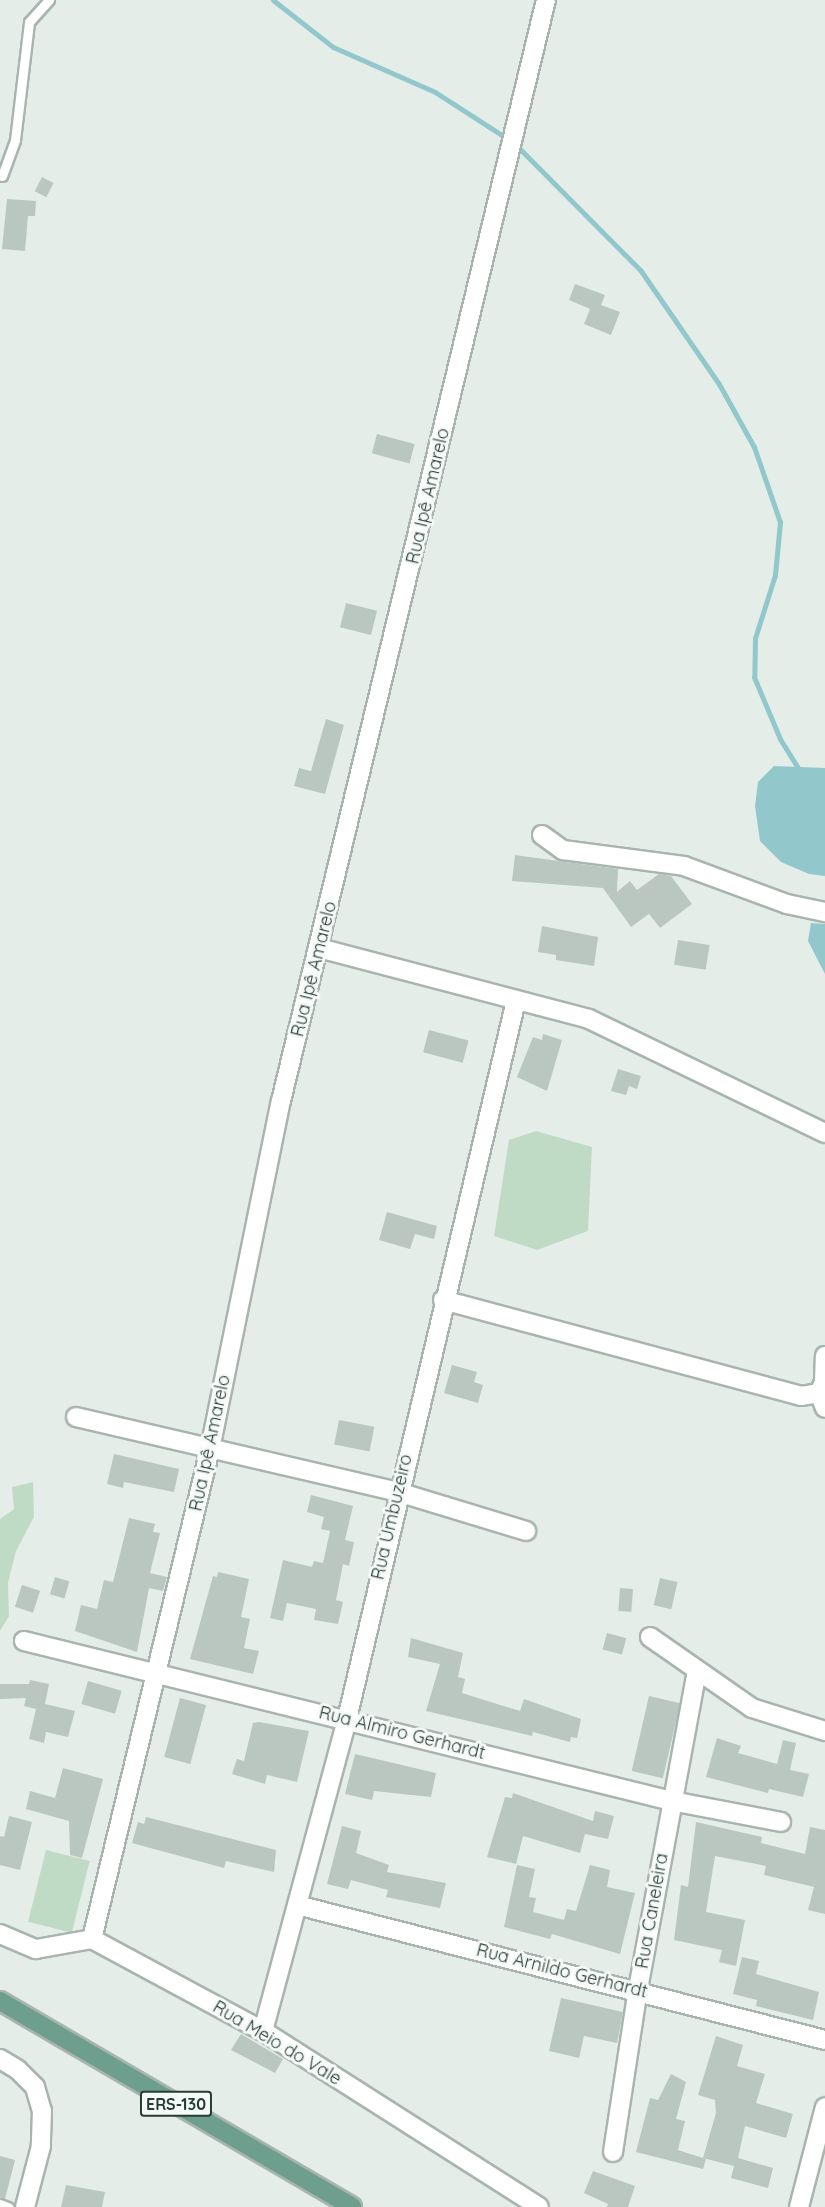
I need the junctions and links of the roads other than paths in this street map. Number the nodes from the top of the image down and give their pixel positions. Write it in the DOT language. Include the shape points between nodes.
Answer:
graph roads {
  1 [pos="49,0"];
  2 [pos="546,0"];
  3 [pos="2,176"];
  4 [pos="542,835"];
  5 [pos="825,912"];
  6 [pos="319,948"];
  7 [pos="516,1001"];
  8 [pos="825,1133"];
  9 [pos="443,1300"];
  10 [pos="825,1356"];
  11 [pos="823,1391"];
  12 [pos="76,1417"];
  13 [pos="210,1449"];
  14 [pos="398,1492"];
  15 [pos="526,1531"];
  16 [pos="650,1637"];
  17 [pos="24,1641"];
  18 [pos="697,1671"];
  19 [pos="158,1674"];
  20 [pos="347,1719"];
  21 [pos="825,1731"];
  22 [pos="672,1801"];
  23 [pos="781,1822"];
  24 [pos="297,1905"];
  25 [pos="0,1934"];
  26 [pos="92,1940"];
  27 [pos="638,1989"];
  28 [pos="0,2001"];
  29 [pos="262,2031"];
  30 [pos="825,2040"];
  31 [pos="0,2059"];
  32 [pos="825,2107"];
  33 [pos="613,2152"];
  34 [pos="0,2204"];
  35 [pos="8,2207"];
  36 [pos="25,2207"];
  37 [pos="352,2207"];
  38 [pos="539,2207"];
  39 [pos="799,2207"];
  1 -- 3 [label="lane" via="29,22 15,140"];
  2 -- 6 [label="street, Rua Ipê Amarelo"];
  4 -- 5 [label="street" via="563,850 684,866 787,904"];
  6 -- 7 [label="street"];
  6 -- 13 [label="street, Rua Ipê Amarelo" via="281,1101"];
  7 -- 8 [label="street" via="589,1019"];
  7 -- 9 [label="street, Rua Umbuzeiro"];
  9 -- 11 [label="street" via="801,1396"];
  9 -- 14 [label="street, Rua Umbuzeiro"];
  10 -- 11 [label="street"];
  12 -- 13 [label="street"];
  13 -- 14 [label="street"];
  13 -- 19 [label="street, Rua Ipê Amarelo"];
  14 -- 15 [label="street"];
  14 -- 20 [label="street, Rua Umbuzeiro"];
  16 -- 18 [label="street"];
  17 -- 19 [label="street, Rua Almiro Gerhardt"];
  18 -- 21 [label="street" via="762,1713"];
  18 -- 22 [label="street, Rua Caneleira"];
  19 -- 20 [label="street, Rua Almiro Gerhardt"];
  19 -- 26 [label="street, Rua Ipê Amarelo"];
  20 -- 22 [label="street, Rua Almiro Gerhardt"];
  20 -- 24 [label="street, Rua Umbuzeiro"];
  22 -- 23 [label="street, Rua Almiro Gerhardt"];
  22 -- 27 [label="street, Rua Caneleira"];
  24 -- 27 [label="street, Rua Arnildo Gerhardt"];
  24 -- 29 [label="street, Rua Umbuzeiro"];
  25 -- 26 [label="street" via="36,1949"];
  26 -- 29 [label="street, Rua Meio do Vale"];
  27 -- 30 [label="street, Rua Arnildo Gerhardt"];
  27 -- 33 [label="street, Rua Caneleira"];
  28 -- 37 [label="main road, ERS-130"];
  29 -- 38 [label="street, Rua Meio do Vale"];
  31 -- 36 [label="street" via="35,2087 42,2111 41,2146"];
  32 -- 39 [label="street"];
  34 -- 35 [label="lane"];
}
